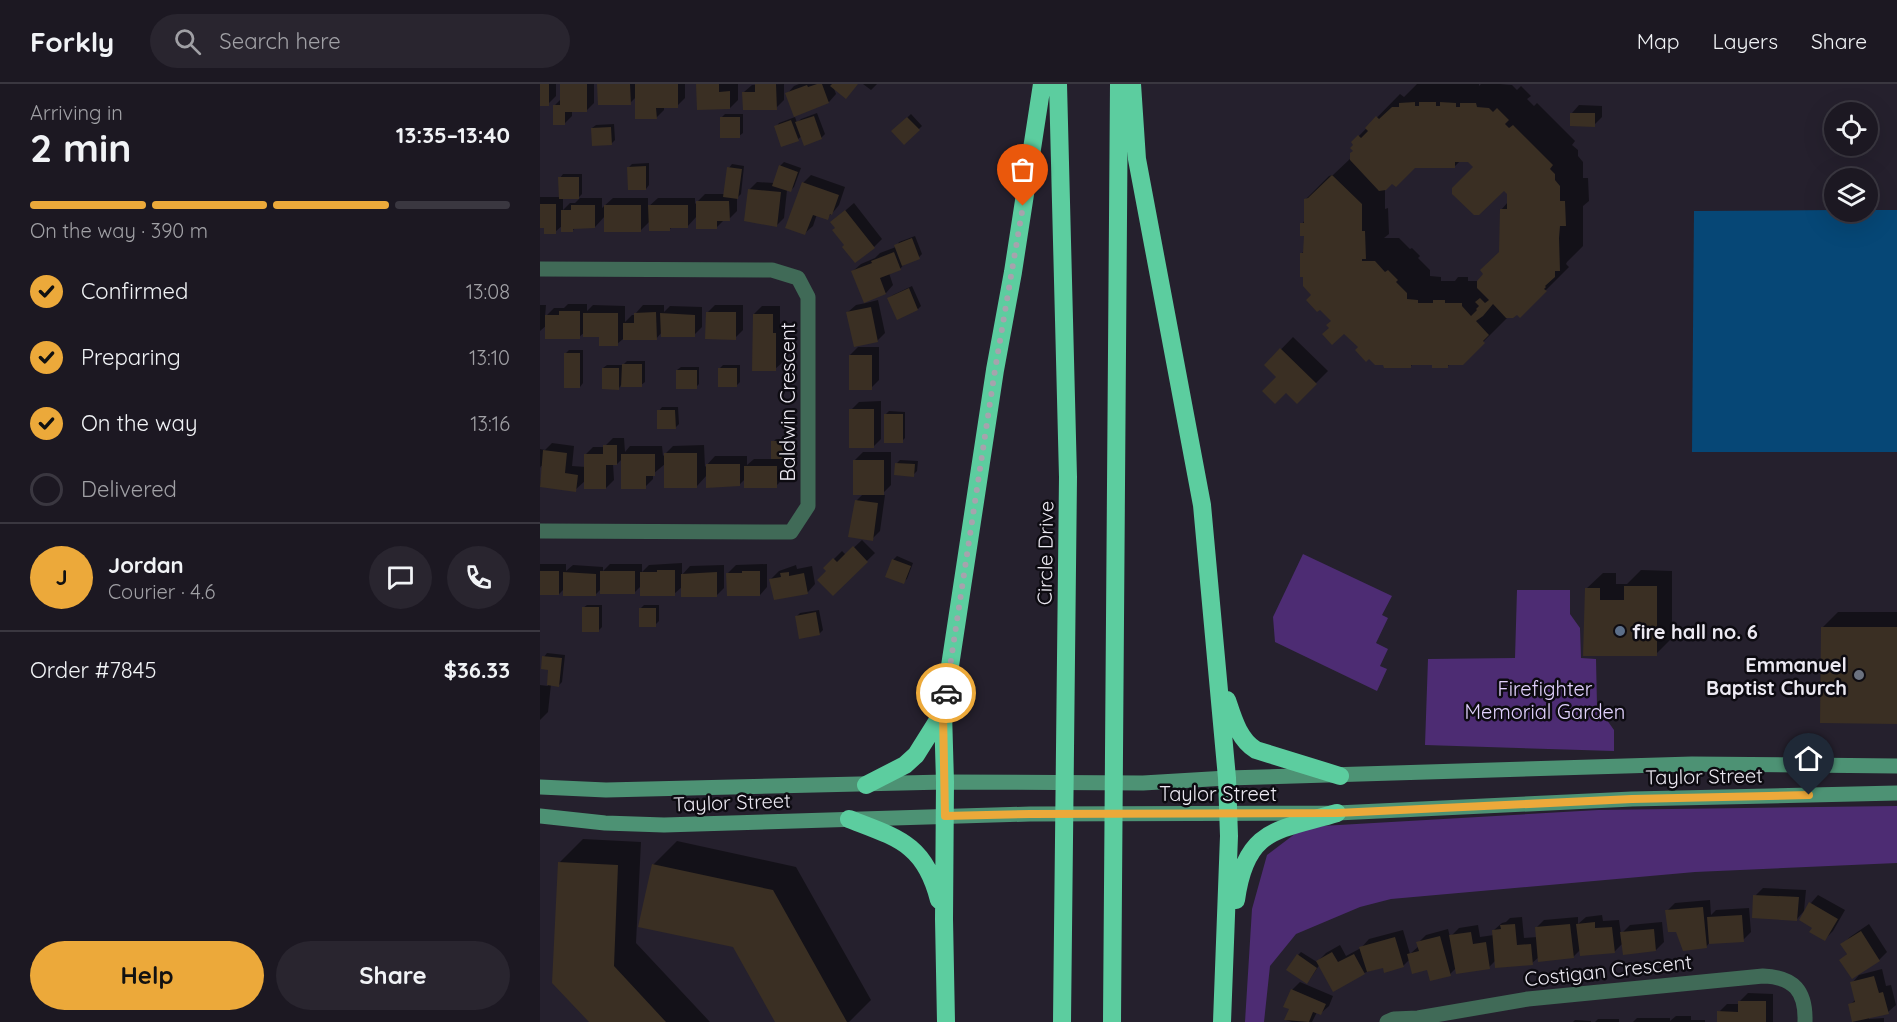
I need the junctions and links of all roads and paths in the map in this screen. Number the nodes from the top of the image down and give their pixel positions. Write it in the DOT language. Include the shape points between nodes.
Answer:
graph roads {
  1 [pos="1041,84"];
  2 [pos="1058,84"];
  3 [pos="1119,84"];
  4 [pos="1132,84"];
  5 [pos="540,269"];
  6 [pos="540,531"];
  7 [pos="1214,648"];
  8 [pos="943,712"];
  9 [pos="1897,766"];
  10 [pos="1341,776"];
  11 [pos="1227,778"];
  12 [pos="945,782"];
  13 [pos="866,785"];
  14 [pos="540,787"];
  15 [pos="1897,794"];
  16 [pos="1337,813"];
  17 [pos="1228,814"];
  18 [pos="540,816"];
  19 [pos="945,816"];
  20 [pos="849,819"];
  21 [pos="944,919"];
  22 [pos="1223,994"];
  23 [pos="946,1022"];
  24 [pos="1062,1022"];
  25 [pos="1112,1022"];
  26 [pos="1222,1022"];
  27 [pos="1387,1022"];
  28 [pos="1805,1022"];
  1 -- 8 [label="highway"];
  2 -- 24 [label="highway, Circle Drive" via="1068,477"];
  3 -- 25 [label="highway"];
  4 -- 7 [label="highway" via="1137,159 1202,505"];
  5 -- 6 [label="street, Baldwin Crescent" via="772,270 798,278 808,297 808,506 791,532"];
  7 -- 10 [label="highway" via="1233,720 1248,746"];
  7 -- 11 [label="highway"];
  8 -- 12 [label="highway"];
  8 -- 13 [label="highway" via="916,755"];
  9 -- 10 [label="main road, Taylor Street" via="1692,764"];
  10 -- 11 [label="main road, Taylor Street"];
  11 -- 12 [label="main road, Taylor Street" via="1143,783"];
  11 -- 17 [label="highway"];
  12 -- 13 [label="main road, Taylor Street"];
  12 -- 19 [label="highway"];
  13 -- 14 [label="main road, Taylor Street" via="606,790"];
  15 -- 16 [label="main road, Taylor Street" via="1632,799"];
  16 -- 17 [label="main road, Taylor Street"];
  16 -- 22 [label="highway" via="1277,830 1252,848 1239,879"];
  17 -- 19 [label="main road, Taylor Street"];
  17 -- 22 [label="highway"];
  18 -- 20 [label="main road, Taylor Street" via="664,825"];
  19 -- 20 [label="main road, Taylor Street"];
  19 -- 21 [label="highway"];
  20 -- 21 [label="highway" via="913,849 934,879"];
  21 -- 23 [label="highway"];
  22 -- 26 [label="highway"];
  27 -- 28 [label="street, Costigan Crescent" via="1528,999 1763,976 1779,977 1793,985 1803,996"];
}
